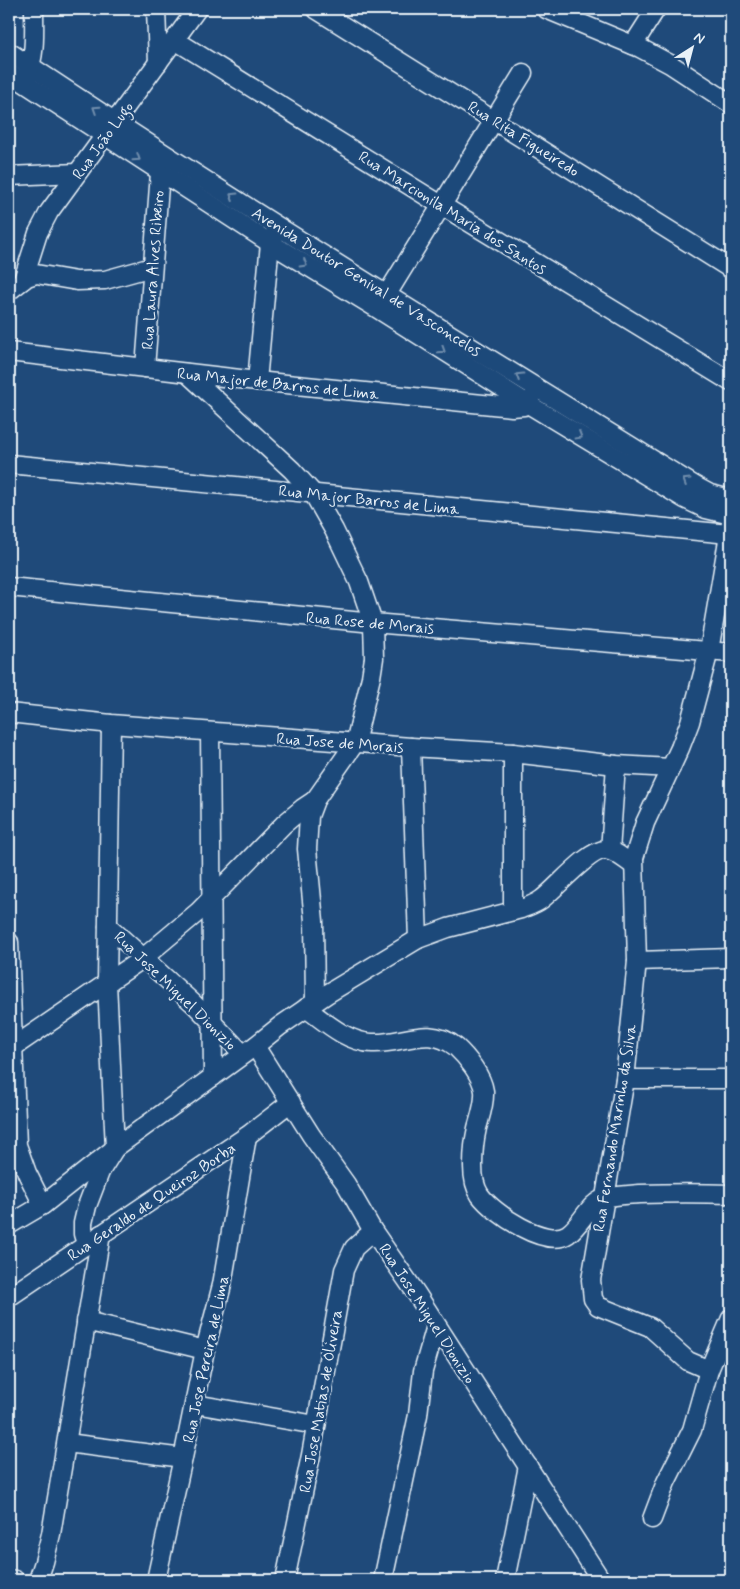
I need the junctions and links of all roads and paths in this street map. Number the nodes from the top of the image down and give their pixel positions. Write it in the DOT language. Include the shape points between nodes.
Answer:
graph roads {
  1 [pos="34,9"];
  2 [pos="156,9"];
  3 [pos="197,9"];
  4 [pos="316,9"];
  5 [pos="546,9"];
  6 [pos="656,9"];
  7 [pos="175,40"];
  8 [pos="633,45"];
  9 [pos="9,52"];
  10 [pos="158,63"];
  11 [pos="31,66"];
  12 [pos="9,73"];
  13 [pos="523,73"];
  14 [pos="24,83"];
  15 [pos="731,104"];
  16 [pos="494,120"];
  17 [pos="115,122"];
  18 [pos="105,136"];
  19 [pos="77,173"];
  20 [pos="160,173"];
  21 [pos="9,176"];
  22 [pos="441,205"];
  23 [pos="279,225"];
  24 [pos="270,243"];
  25 [pos="152,267"];
  26 [pos="731,269"];
  27 [pos="23,280"];
  28 [pos="9,291"];
  29 [pos="382,301"];
  30 [pos="9,352"];
  31 [pos="145,368"];
  32 [pos="187,373"];
  33 [pos="258,381"];
  34 [pos="731,382"];
  35 [pos="538,387"];
  36 [pos="528,404"];
  37 [pos="9,464"];
  38 [pos="313,494"];
  39 [pos="731,499"];
  40 [pos="731,515"];
  41 [pos="730,529"];
  42 [pos="9,587"];
  43 [pos="373,623"];
  44 [pos="709,651"];
  45 [pos="731,653"];
  46 [pos="9,713"];
  47 [pos="111,724"];
  48 [pos="210,732"];
  49 [pos="355,743"];
  50 [pos="411,747"];
  51 [pos="513,753"];
  52 [pos="616,765"];
  53 [pos="671,768"];
  54 [pos="315,800"];
  55 [pos="610,851"];
  56 [pos="633,865"];
  57 [pos="211,900"];
  58 [pos="513,912"];
  59 [pos="108,926"];
  60 [pos="418,939"];
  61 [pos="9,942"];
  62 [pos="142,958"];
  63 [pos="731,958"];
  64 [pos="637,961"];
  65 [pos="107,983"];
  66 [pos="310,1005"];
  67 [pos="213,1024"];
  68 [pos="11,1049"];
  69 [pos="249,1050"];
  70 [pos="213,1077"];
  71 [pos="625,1079"];
  72 [pos="731,1080"];
  73 [pos="291,1102"];
  74 [pos="247,1136"];
  75 [pos="115,1148"];
  76 [pos="731,1194"];
  77 [pos="606,1198"];
  78 [pos="43,1205"];
  79 [pos="9,1225"];
  80 [pos="373,1231"];
  81 [pos="93,1239"];
  82 [pos="12,1290"];
  83 [pos="731,1318"];
  84 [pos="86,1322"];
  85 [pos="436,1326"];
  86 [pos="205,1350"];
  87 [pos="710,1370"];
  88 [pos="194,1404"];
  89 [pos="316,1425"];
  90 [pos="67,1443"];
  91 [pos="183,1458"];
  92 [pos="528,1466"];
  93 [pos="652,1519"];
  94 [pos="9,1579"];
  95 [pos="16,1580"];
  96 [pos="38,1580"];
  97 [pos="156,1580"];
  98 [pos="285,1580"];
  99 [pos="383,1580"];
  100 [pos="505,1580"];
  101 [pos="601,1580"];
  1 -- 11 [label="street"];
  2 -- 10 [label="street"];
  3 -- 7 [label="street, Rua João Lugo"];
  4 -- 16 [label="street, Rua Rita Figueiredo"];
  5 -- 8 [label="street"];
  6 -- 8 [label="street"];
  7 -- 10 [label="street, Rua João Lugo"];
  7 -- 22 [label="street, Rua Marcionila Maria dos Santos"];
  8 -- 15 [label="street" via="670,64"];
  9 -- 11 [label="street, Avenida Doutor Genival de Vasconcelos"];
  10 -- 17 [label="street, Rua João Lugo"];
  11 -- 14 [label="street"];
  17 -- 11 [label="street, Avenida Doutor Genival de Vasconcelos, one-way"];
  12 -- 14 [label="street, Avenida Doutor Genival de Vasconcelos"];
  13 -- 16 [label="street"];
  14 -- 18 [label="street, Avenida Doutor Genival de Vasconcelos"];
  16 -- 22 [label="street"];
  16 -- 26 [label="street, Rua Rita Figueiredo"];
  17 -- 18 [label="street, Rua João Lugo"];
  23 -- 17 [label="street, Avenida Doutor Genival de Vasconcelos, one-way"];
  18 -- 19 [label="street, Rua João Lugo"];
  18 -- 20 [label="street, Avenida Doutor Genival de Vasconcelos, one-way"];
  19 -- 21 [label="street"];
  19 -- 27 [label="street, Rua João Lugo" via="43,222"];
  20 -- 24 [label="street, Avenida Doutor Genival de Vasconcelos"];
  20 -- 25 [label="street, Rua Laura Alves Ribeiro"];
  22 -- 29 [label="street"];
  22 -- 34 [label="street, Rua Marcionila Maria dos Santos"];
  23 -- 24 [label="street"];
  23 -- 29 [label="street, Avenida Doutor Genival de Vasconcelos"];
  24 -- 29 [label="street, Avenida Doutor Genival de Vasconcelos, one-way"];
  24 -- 33 [label="street"];
  25 -- 27 [label="street" via="105,280 77,281 36,274"];
  25 -- 31 [label="street, Rua Laura Alves Ribeiro"];
  27 -- 28 [label="street"];
  35 -- 29 [label="street, Avenida Doutor Genival de Vasconcelos, one-way"];
  29 -- 36 [label="street, Avenida Doutor Genival de Vasconcelos, one-way"];
  30 -- 31 [label="street, Rua Major de Barros de Lima"];
  31 -- 32 [label="street, Rua Major de Barros de Lima"];
  32 -- 33 [label="street, Rua Major de Barros de Lima"];
  32 -- 38 [label="street" via="292,470"];
  33 -- 36 [label="street, Rua Major de Barros de Lima" via="512,407"];
  35 -- 36 [label="street"];
  39 -- 35 [label="street, Avenida Doutor Genival de Vasconcelos, one-way" via="697,488"];
  36 -- 40 [label="street, Avenida Doutor Genival de Vasconcelos, one-way" via="685,499 706,509"];
  37 -- 38 [label="street, Rua Major Barros de Lima"];
  38 -- 41 [label="street, Rua Major Barros de Lima"];
  38 -- 43 [label="street" via="359,582"];
  41 -- 44 [label="street, Rua Fernando Marinho da Silva"];
  42 -- 43 [label="street, Rua Rose de Morais"];
  43 -- 44 [label="street, Rua Rose de Morais"];
  43 -- 49 [label="street" via="374,658"];
  44 -- 45 [label="street, Rua Rose de Morais"];
  44 -- 53 [label="street, Rua Fernando Marinho da Silva" via="690,722"];
  46 -- 47 [label="street, Rua Jose de Morais"];
  47 -- 48 [label="street, Rua Jose de Morais"];
  47 -- 59 [label="street"];
  48 -- 49 [label="street, Rua Jose de Morais"];
  48 -- 57 [label="street"];
  49 -- 50 [label="street, Rua Jose de Morais"];
  49 -- 54 [label="street"];
  50 -- 51 [label="street, Rua Jose de Morais"];
  50 -- 60 [label="street"];
  51 -- 52 [label="street, Rua Jose de Morais"];
  51 -- 58 [label="street"];
  52 -- 53 [label="street, Rua Jose de Morais"];
  52 -- 55 [label="street"];
  53 -- 56 [label="street, Rua Fernando Marinho da Silva" via="639,837"];
  54 -- 57 [label="street" via="290,819"];
  54 -- 66 [label="street" via="307,836 314,921"];
  55 -- 56 [label="street"];
  55 -- 58 [label="street" via="597,852 541,900"];
  56 -- 64 [label="street, Rua Fernando Marinho da Silva"];
  57 -- 62 [label="street"];
  57 -- 67 [label="street"];
  58 -- 60 [label="street"];
  59 -- 62 [label="street, Rua Jose Miguel Dionizio"];
  59 -- 65 [label="street"];
  60 -- 66 [label="street"];
  61 -- 68 [label="street"];
  62 -- 65 [label="street"];
  62 -- 67 [label="street, Rua Jose Miguel Dionizio"];
  63 -- 64 [label="street"];
  64 -- 71 [label="street, Rua Fernando Marinho da Silva"];
  65 -- 68 [label="street"];
  65 -- 75 [label="street"];
  66 -- 69 [label="street"];
  66 -- 77 [label="street" via="340,1032 358,1040 379,1043 430,1036 443,1039 457,1048 474,1069 484,1092 474,1140 474,1184 488,1204 515,1223 546,1237 563,1236"];
  67 -- 69 [label="street, Rua Jose Miguel Dionizio"];
  67 -- 70 [label="street"];
  68 -- 78 [label="street" via="17,1145"];
  69 -- 70 [label="street"];
  69 -- 73 [label="street, Rua Jose Miguel Dionizio"];
  70 -- 75 [label="street"];
  71 -- 72 [label="street"];
  71 -- 77 [label="street, Rua Fernando Marinho da Silva"];
  73 -- 74 [label="street, Rua Geraldo de Queiroz Borba"];
  73 -- 80 [label="street, Rua Jose Miguel Dionizio"];
  74 -- 81 [label="street, Rua Geraldo de Queiroz Borba"];
  74 -- 86 [label="street, Rua Jose Pereira de Lima" via="228,1253"];
  75 -- 78 [label="street"];
  75 -- 81 [label="street" via="100,1172 87,1206 83,1234"];
  76 -- 77 [label="street" via="660,1193"];
  77 -- 87 [label="street, Rua Fernando Marinho da Silva" via="591,1280 593,1299 598,1306 650,1327 688,1361"];
  78 -- 79 [label="street"];
  80 -- 85 [label="street, Rua Jose Miguel Dionizio"];
  80 -- 89 [label="street, Rua Jose Matias de Oliveira" via="354,1248 344,1270"];
  81 -- 82 [label="street, Rua Geraldo de Queiroz Borba"];
  81 -- 84 [label="street"];
  83 -- 87 [label="street"];
  84 -- 86 [label="street"];
  84 -- 90 [label="street"];
  85 -- 92 [label="street, Rua Jose Miguel Dionizio"];
  85 -- 99 [label="street" via="423,1371 418,1415"];
  86 -- 88 [label="street, Rua Jose Pereira de Lima"];
  87 -- 93 [label="street" via="692,1430"];
  88 -- 89 [label="street"];
  88 -- 91 [label="street, Rua Jose Pereira de Lima"];
  89 -- 98 [label="street, Rua Jose Matias de Oliveira"];
  90 -- 91 [label="street"];
  90 -- 96 [label="street" via="51,1534"];
  91 -- 97 [label="street, Rua Jose Pereira de Lima"];
  92 -- 100 [label="street"];
  92 -- 101 [label="street, Rua Jose Miguel Dionizio"];
  94 -- 95 [label="street"];
}
